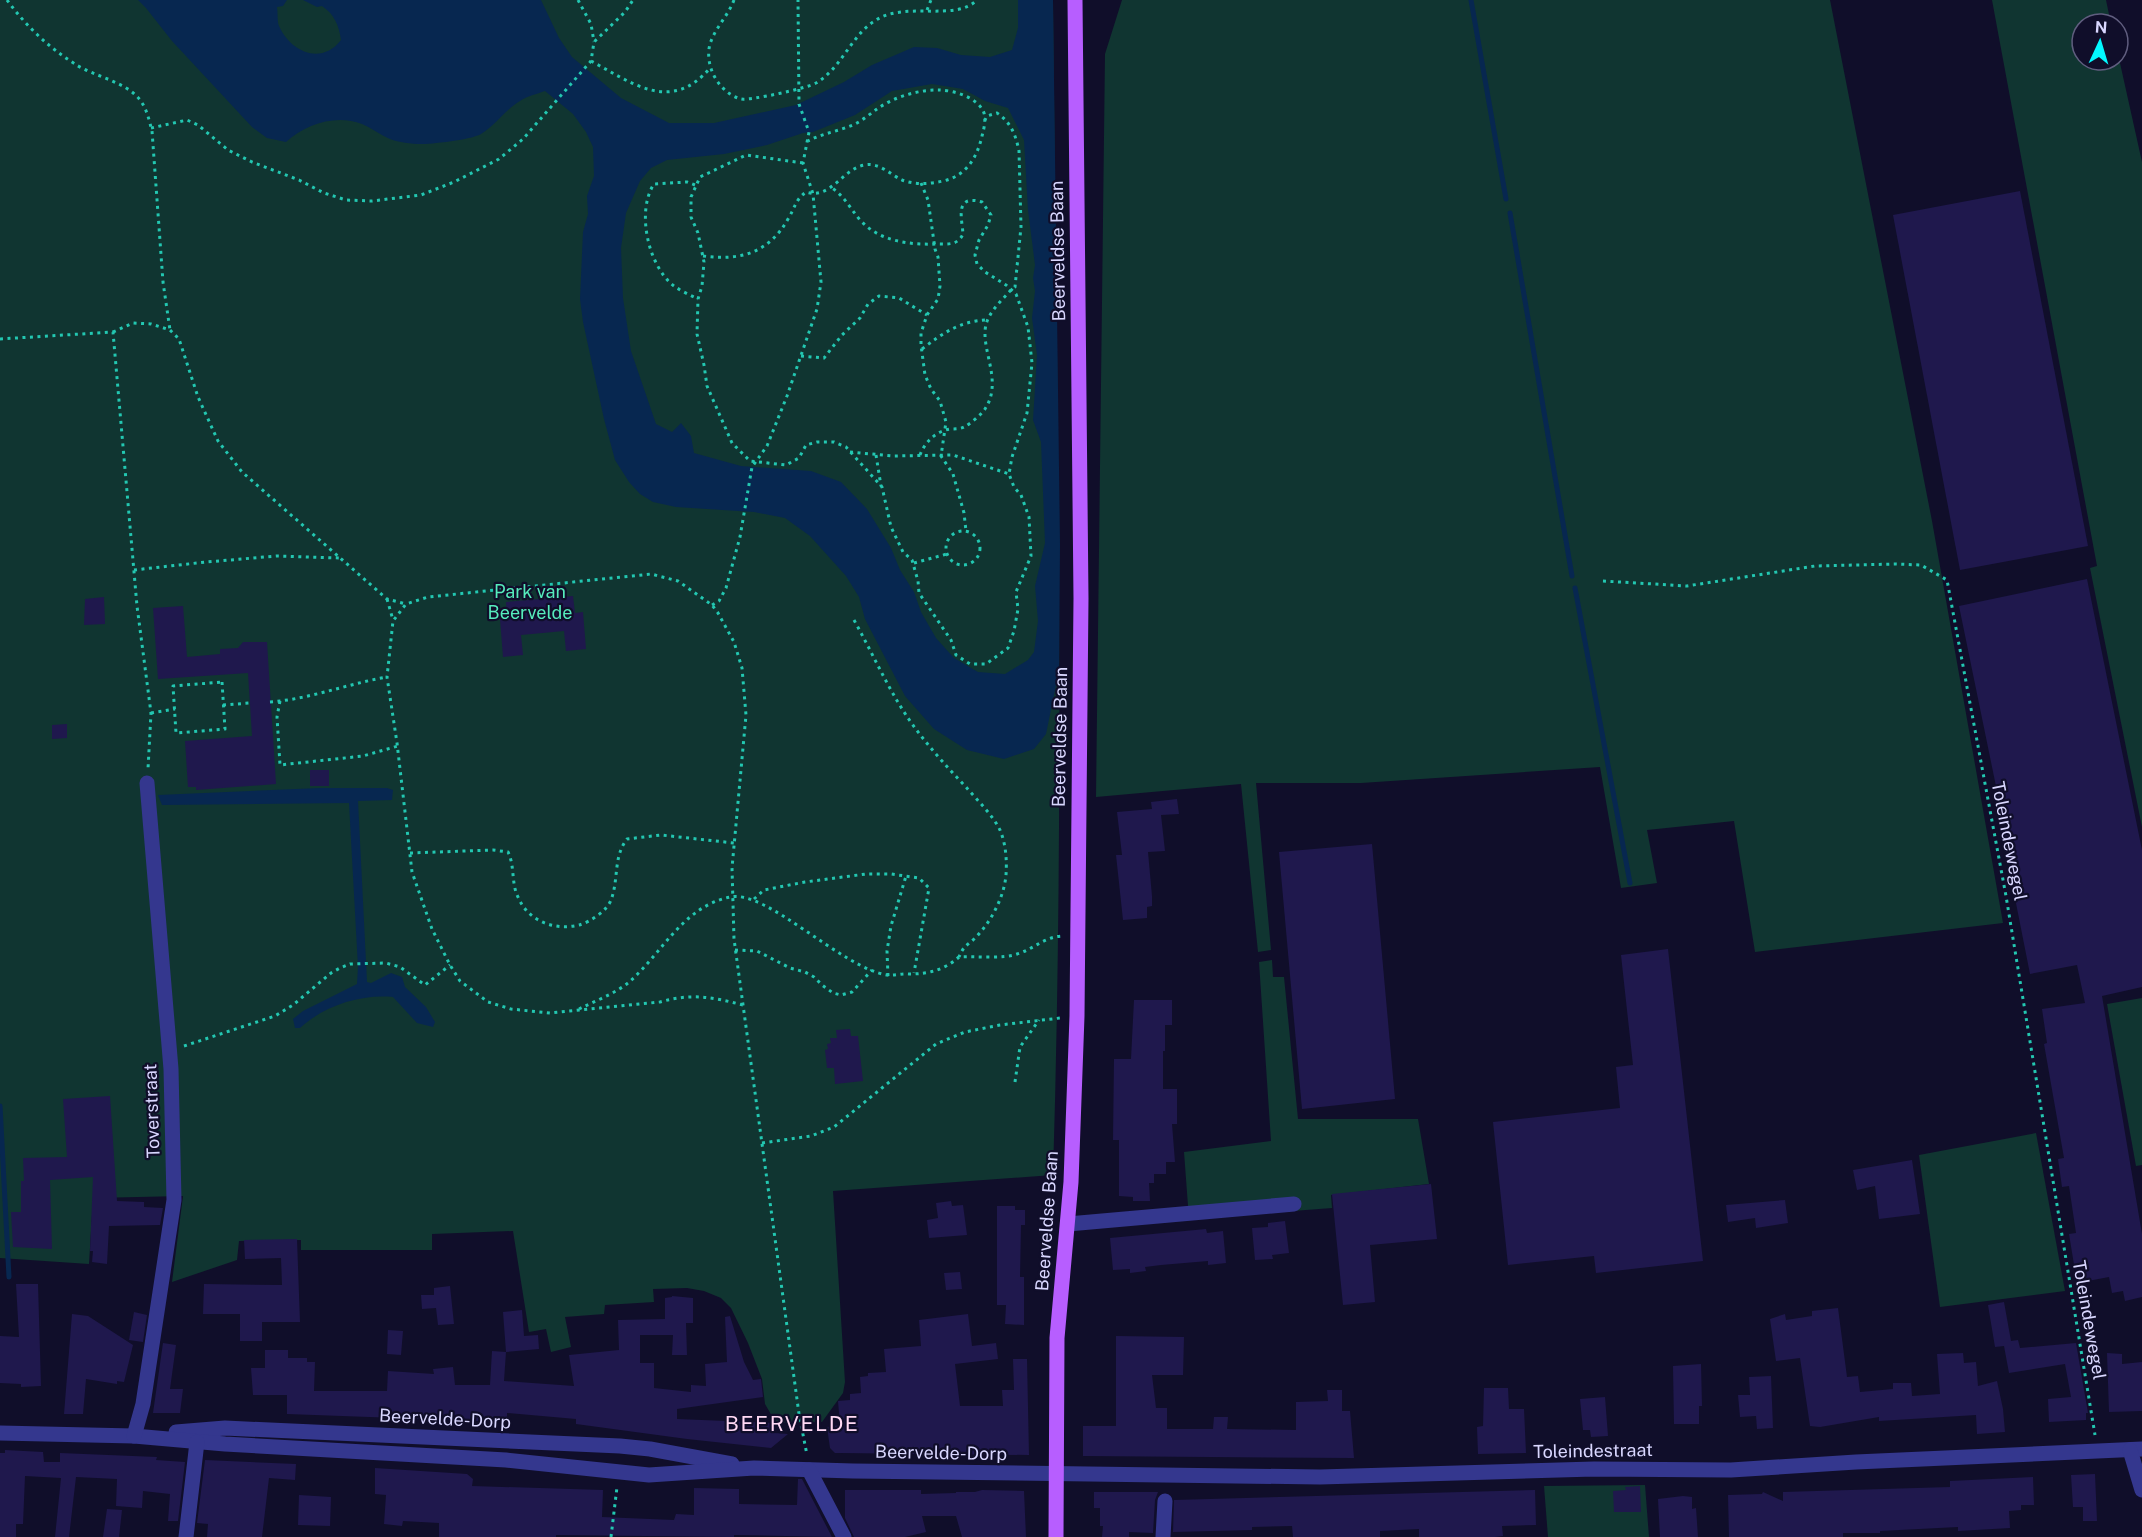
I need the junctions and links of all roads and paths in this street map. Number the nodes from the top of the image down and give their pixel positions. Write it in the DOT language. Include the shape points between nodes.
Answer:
graph roads {
  1 [pos="7,0"];
  2 [pos="578,0"];
  3 [pos="633,0"];
  4 [pos="734,0"];
  5 [pos="798,0"];
  6 [pos="931,0"];
  7 [pos="977,0"];
  8 [pos="1075,0"];
  9 [pos="927,10"];
  10 [pos="594,42"];
  11 [pos="591,61"];
  12 [pos="710,68"];
  13 [pos="798,89"];
  14 [pos="985,120"];
  15 [pos="151,128"];
  16 [pos="807,141"];
  17 [pos="803,163"];
  18 [pos="921,183"];
  19 [pos="695,185"];
  20 [pos="832,188"];
  21 [pos="813,194"];
  22 [pos="935,244"];
  23 [pos="703,256"];
  24 [pos="1011,290"];
  25 [pos="698,299"];
  26 [pos="927,315"];
  27 [pos="987,320"];
  28 [pos="170,330"];
  29 [pos="113,332"];
  30 [pos="0,339"];
  31 [pos="922,349"];
  32 [pos="801,356"];
  33 [pos="946,430"];
  34 [pos="850,452"];
  35 [pos="876,455"];
  36 [pos="920,455"];
  37 [pos="941,456"];
  38 [pos="754,462"];
  39 [pos="1009,474"];
  40 [pos="882,487"];
  41 [pos="966,531"];
  42 [pos="947,554"];
  43 [pos="341,558"];
  44 [pos="913,563"];
  45 [pos="134,570"];
  46 [pos="1603,581"];
  47 [pos="387,598"];
  48 [pos="406,604"];
  49 [pos="712,605"];
  50 [pos="854,620"];
  51 [pos="393,621"];
  52 [pos="387,677"];
  53 [pos="280,701"];
  54 [pos="270,702"];
  55 [pos="250,703"];
  56 [pos="223,705"];
  57 [pos="175,709"];
  58 [pos="151,713"];
  59 [pos="398,746"];
  60 [pos="147,783"];
  61 [pos="734,843"];
  62 [pos="410,853"];
  63 [pos="906,876"];
  64 [pos="732,896"];
  65 [pos="753,899"];
  66 [pos="1078,936"];
  67 [pos="735,950"];
  68 [pos="959,957"];
  69 [pos="450,965"];
  70 [pos="872,970"];
  71 [pos="913,974"];
  72 [pos="888,976"];
  73 [pos="743,1005"];
  74 [pos="578,1010"];
  75 [pos="1077,1016"];
  76 [pos="1039,1020"];
  77 [pos="170,1050"];
  78 [pos="1015,1082"];
  79 [pos="762,1143"];
  80 [pos="1294,1204"];
  81 [pos="1068,1224"];
  82 [pos="0,1433"];
  83 [pos="134,1436"];
  84 [pos="197,1442"];
  85 [pos="2138,1450"];
  86 [pos="2097,1452"];
  87 [pos="754,1468"];
  88 [pos="809,1470"];
  89 [pos="619,1471"];
  90 [pos="1056,1473"];
  91 [pos="2142,1490"];
  92 [pos="1165,1501"];
  93 [pos="186,1537"];
  94 [pos="612,1537"];
  95 [pos="844,1537"];
  96 [pos="1056,1537"];
  97 [pos="1163,1537"];
  1 -- 15 [label="path" via="47,46 140,99"];
  2 -- 10 [label="path" via="591,24"];
  3 -- 10 [label="path"];
  4 -- 12 [label="path" via="710,46"];
  5 -- 13 [label="path"];
  6 -- 9 [label="path"];
  7 -- 9 [label="path" via="951,11"];
  8 -- 66 [label="main road, Beerveldse Baan" via="1082,598"];
  9 -- 13 [label="path" via="896,12 875,20 833,70"];
  10 -- 11 [label="path"];
  11 -- 12 [label="path" via="652,92 688,87"];
  11 -- 15 [label="path" via="523,139 500,159 421,195 346,200 228,150 198,124 187,120"];
  12 -- 13 [label="path" via="728,93 743,100"];
  13 -- 16 [label="path" via="809,132"];
  14 -- 16 [label="path" via="980,107 970,98 936,90 905,94 853,125"];
  14 -- 18 [label="path" via="978,152 970,165 945,181"];
  14 -- 24 [label="path" via="997,113 1003,117 1017,139 1019,151 1021,227 1015,287"];
  15 -- 28 [label="path"];
  16 -- 17 [label="path"];
  17 -- 19 [label="path" via="746,155 700,177"];
  17 -- 21 [label="path"];
  18 -- 20 [label="path" via="905,181 871,164 855,168"];
  18 -- 22 [label="path" via="928,200"];
  19 -- 23 [label="path" via="691,217"];
  19 -- 25 [label="path" via="654,184 648,194 644,225 657,263 672,285"];
  20 -- 21 [label="path"];
  20 -- 22 [label="path" via="874,232 908,244"];
  21 -- 23 [label="path" via="806,192 796,199 779,234 764,246 724,259"];
  21 -- 32 [label="path" via="821,282 817,309"];
  22 -- 24 [label="path" via="958,242 963,234 960,215 964,204 982,202 991,215 979,240 977,264"];
  22 -- 26 [label="path" via="940,286 938,299"];
  23 -- 25 [label="path"];
  24 -- 27 [label="path"];
  24 -- 39 [label="path" via="1028,327 1032,363 1027,413"];
  25 -- 38 [label="path" via="697,334 707,386 732,443"];
  26 -- 31 [label="path" via="921,333"];
  26 -- 32 [label="path" via="899,298 879,296 824,358"];
  27 -- 31 [label="path" via="953,327"];
  27 -- 33 [label="path" via="992,373 989,400 985,410 964,427"];
  28 -- 29 [label="path" via="133,323"];
  28 -- 43 [label="path" via="178,339 218,441 243,472"];
  29 -- 30 [label="path"];
  29 -- 45 [label="path"];
  31 -- 33 [label="path" via="926,375 940,401"];
  32 -- 38 [label="path" via="767,446"];
  33 -- 36 [label="path" via="923,446"];
  33 -- 37 [label="path"];
  34 -- 35 [label="path"];
  34 -- 38 [label="path" via="834,442 817,442 806,445 799,458 786,465"];
  34 -- 40 [label="path"];
  35 -- 36 [label="path"];
  35 -- 40 [label="path"];
  36 -- 37 [label="path"];
  37 -- 39 [label="path" via="953,455"];
  37 -- 41 [label="path" via="953,474"];
  38 -- 49 [label="path" via="726,588"];
  39 -- 44 [label="path" via="1029,517 1031,556 1016,592 1014,631 1008,648 986,664 970,664 957,655 920,593"];
  40 -- 44 [label="path" via="891,527"];
  41 -- 42 [label="path" via="959,531 948,540"];
  41 -- 42 [label="path" via="978,538 979,557 962,566"];
  42 -- 44 [label="path"];
  43 -- 45 [label="path" via="278,556"];
  43 -- 47 [label="path"];
  45 -- 58 [label="path"];
  46 -- 86 [label="path, Toleindewegel" via="1687,586 1815,566 1895,564 1921,565 1947,580 2008,907"];
  47 -- 48 [label="path"];
  47 -- 51 [label="path"];
  48 -- 49 [label="path" via="428,597 651,574 678,581"];
  48 -- 51 [label="path"];
  49 -- 61 [label="path" via="734,642 745,687"];
  50 -- 68 [label="path" via="908,718 1000,830 1006,851 1001,898"];
  51 -- 52 [label="path"];
  52 -- 53 [label="path"];
  52 -- 59 [label="path"];
  53 -- 54 [label="path"];
  53 -- 59 [label="path" via="280,765 363,756"];
  55 -- 56 [label="path"];
  56 -- 57 [label="path" via="222,682 173,686"];
  56 -- 57 [label="path" via="225,729 176,733"];
  57 -- 58 [label="path"];
  58 -- 60 [label="path"];
  59 -- 62 [label="path"];
  60 -- 77 [label="street, Toverstraat"];
  61 -- 62 [label="path" via="661,835 627,838 620,848 611,901 592,919 555,927 540,922 525,909 517,896 508,852"];
  61 -- 64 [label="path"];
  62 -- 69 [label="path" via="412,872 432,929"];
  63 -- 65 [label="path" via="866,874 805,882 764,890"];
  63 -- 71 [label="path" via="919,878 929,888"];
  63 -- 72 [label="path" via="891,926"];
  64 -- 65 [label="path"];
  64 -- 67 [label="path"];
  64 -- 74 [label="path" via="688,918 627,984"];
  65 -- 70 [label="path" via="838,954"];
  66 -- 68 [label="path" via="1050,937 1004,957"];
  66 -- 75 [label="main road, Beerveldse Baan"];
  67 -- 70 [label="path" via="757,951 805,972 832,993 852,992"];
  67 -- 73 [label="path"];
  68 -- 71 [label="path" via="931,973"];
  69 -- 74 [label="path" via="460,981 488,1002 550,1013"];
  69 -- 77 [label="path" via="425,985 400,967 386,963 340,968 275,1016"];
  70 -- 72 [label="path"];
  71 -- 72 [label="path"];
  73 -- 74 [label="path" via="701,996"];
  73 -- 79 [label="path"];
  75 -- 76 [label="path"];
  75 -- 81 [label="main road, Beerveldse Baan"];
  76 -- 78 [label="path" via="1020,1047"];
  76 -- 79 [label="path" via="965,1032 936,1044 834,1127 811,1136"];
  77 -- 83 [label="street, Toverstraat" via="174,1200 143,1404"];
  79 -- 88 [label="path"];
  80 -- 81 [label="street"];
  81 -- 90 [label="main road, Beerveldse Baan" via="1057,1338"];
  82 -- 83 [label="street, Beervelde-Dorp"];
  83 -- 84 [label="street, Beervelde-Dorp"];
  83 -- 87 [label="street, Beervelde-Dorp" via="225,1428 620,1446"];
  84 -- 89 [label="street, Beervelde-Dorp" via="506,1460"];
  84 -- 93 [label="street"];
  85 -- 86 [label="street, Toleindestraat"];
  85 -- 91 [label="street"];
  86 -- 90 [label="street, Toleindestraat" via="1731,1470 1594,1469 1320,1477"];
  87 -- 88 [label="street, Beervelde-Dorp"];
  87 -- 89 [label="street, Beervelde-Dorp" via="649,1475"];
  88 -- 90 [label="street, Beervelde-Dorp"];
  88 -- 95 [label="street"];
  89 -- 94 [label="path"];
  90 -- 96 [label="main road, Beerveldse Baan"];
  92 -- 97 [label="street"];
}
